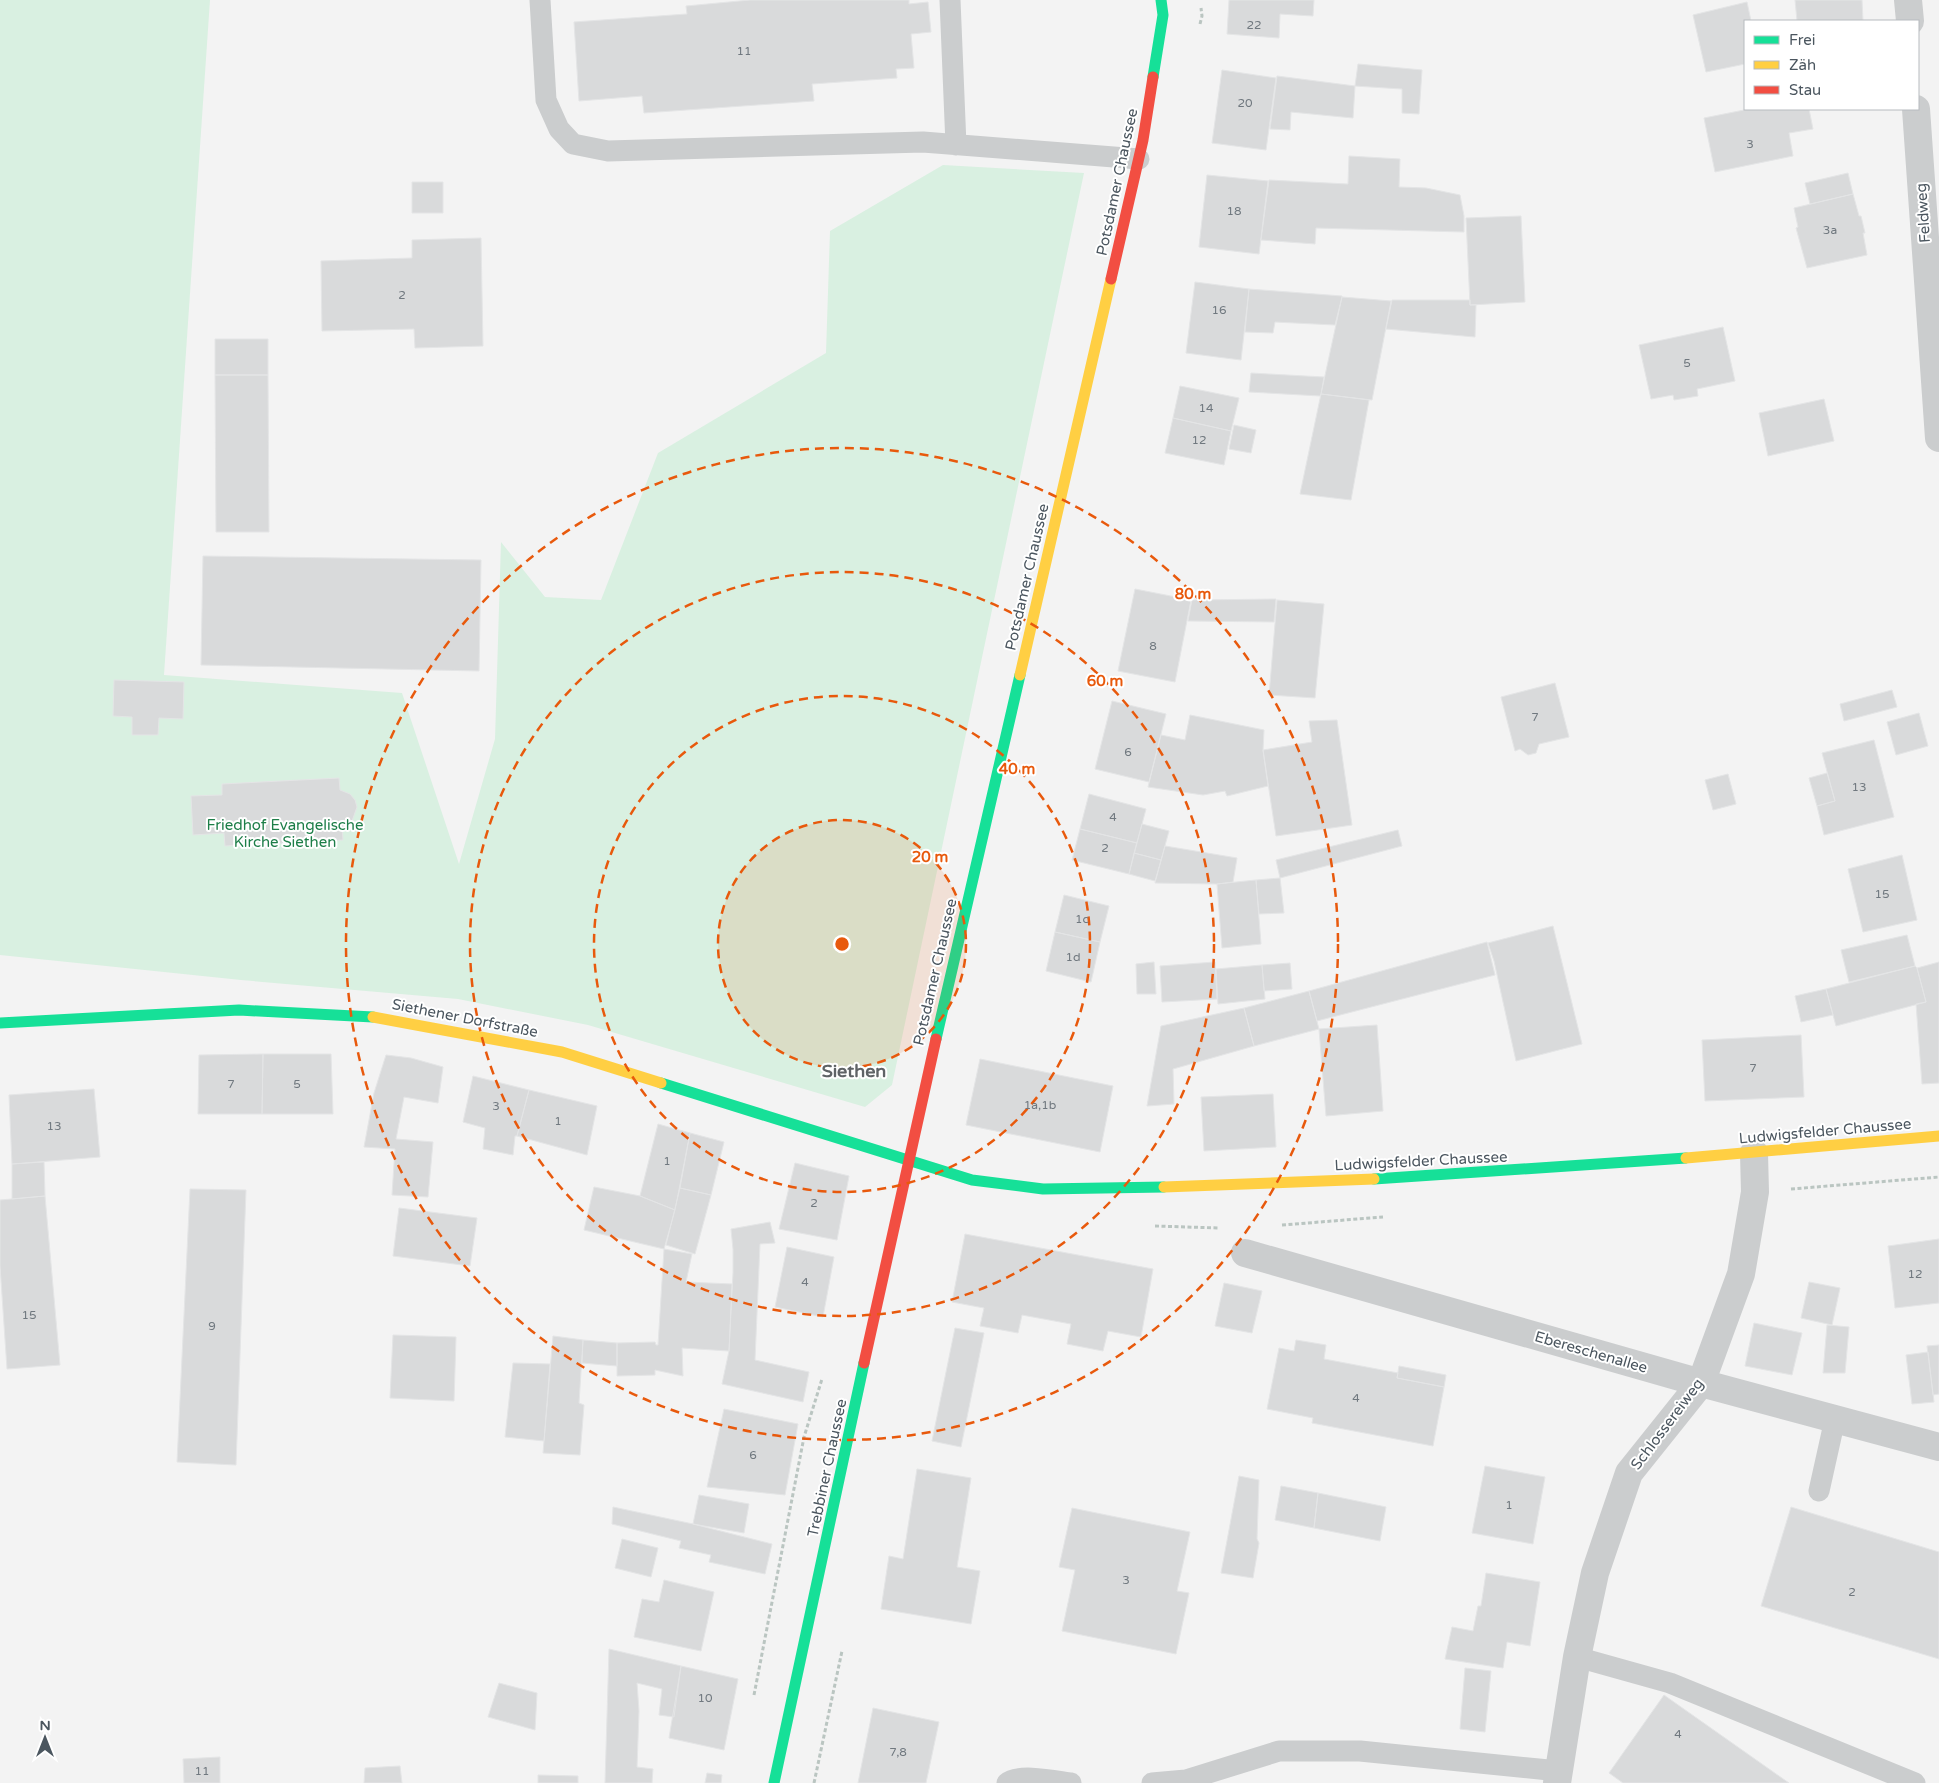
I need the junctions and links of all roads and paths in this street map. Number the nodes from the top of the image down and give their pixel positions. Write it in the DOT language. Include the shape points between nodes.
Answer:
graph roads {
  1 [pos="540,0"];
  2 [pos="950,0"];
  3 [pos="1161,0"];
  4 [pos="1908,0"];
  5 [pos="1910,20"];
  6 [pos="1916,110"];
  7 [pos="956,145"];
  8 [pos="1139,159"];
  9 [pos="1939,438"];
  10 [pos="0,1023"];
  11 [pos="1939,1136"];
  12 [pos="1754,1153"];
  13 [pos="908,1159"];
  14 [pos="1939,1176"];
  15 [pos="1755,1192"];
  16 [pos="1245,1253"];
  17 [pos="1701,1383"];
  18 [pos="1835,1419"];
  19 [pos="1939,1447"];
  20 [pos="1819,1490"];
  21 [pos="1577,1657"];
  22 [pos="1558,1777"];
  23 [pos="774,1783"];
  24 [pos="1007,1783"];
  25 [pos="1071,1783"];
  26 [pos="1152,1783"];
  27 [pos="1915,1783"];
  1 -- 7 [label="lane" via="546,100 559,129 573,144 608,151 923,142"];
  2 -- 7 [label="lane"];
  3 -- 8 [label="main road, Potsdamer Chaussee" via="1163,15"];
  4 -- 5 [label="street"];
  6 -- 9 [label="street, Feldweg"];
  7 -- 8 [label="lane"];
  8 -- 13 [label="main road, Potsdamer Chaussee"];
  10 -- 13 [label="main road, Siethener Dorfstraße" via="239,1010 383,1018 562,1052"];
  11 -- 12 [label="main road, Ludwigsfelder Chaussee"];
  12 -- 13 [label="main road, Ludwigsfelder Chaussee" via="1414,1178 1043,1189 972,1180"];
  12 -- 15 [label="street, Schlossereiweg"];
  13 -- 23 [label="main road, Trebbiner Chaussee"];
  14 -- 15 [label="path"];
  15 -- 17 [label="street, Schlossereiweg" via="1741,1274"];
  16 -- 17 [label="street, Ebereschenallee"];
  17 -- 18 [label="street, Ebereschenallee"];
  17 -- 21 [label="street, Schlossereiweg" via="1629,1473 1595,1573"];
  18 -- 19 [label="street, Ebereschenallee"];
  18 -- 20 [label="lane"];
  21 -- 22 [label="street, Schlossereiweg"];
  21 -- 27 [label="lane" via="1670,1683"];
  22 -- 26 [label="lane" via="1360,1751 1279,1751 1186,1780"];
  24 -- 25 [label="lane" via="1030,1778"];
}
